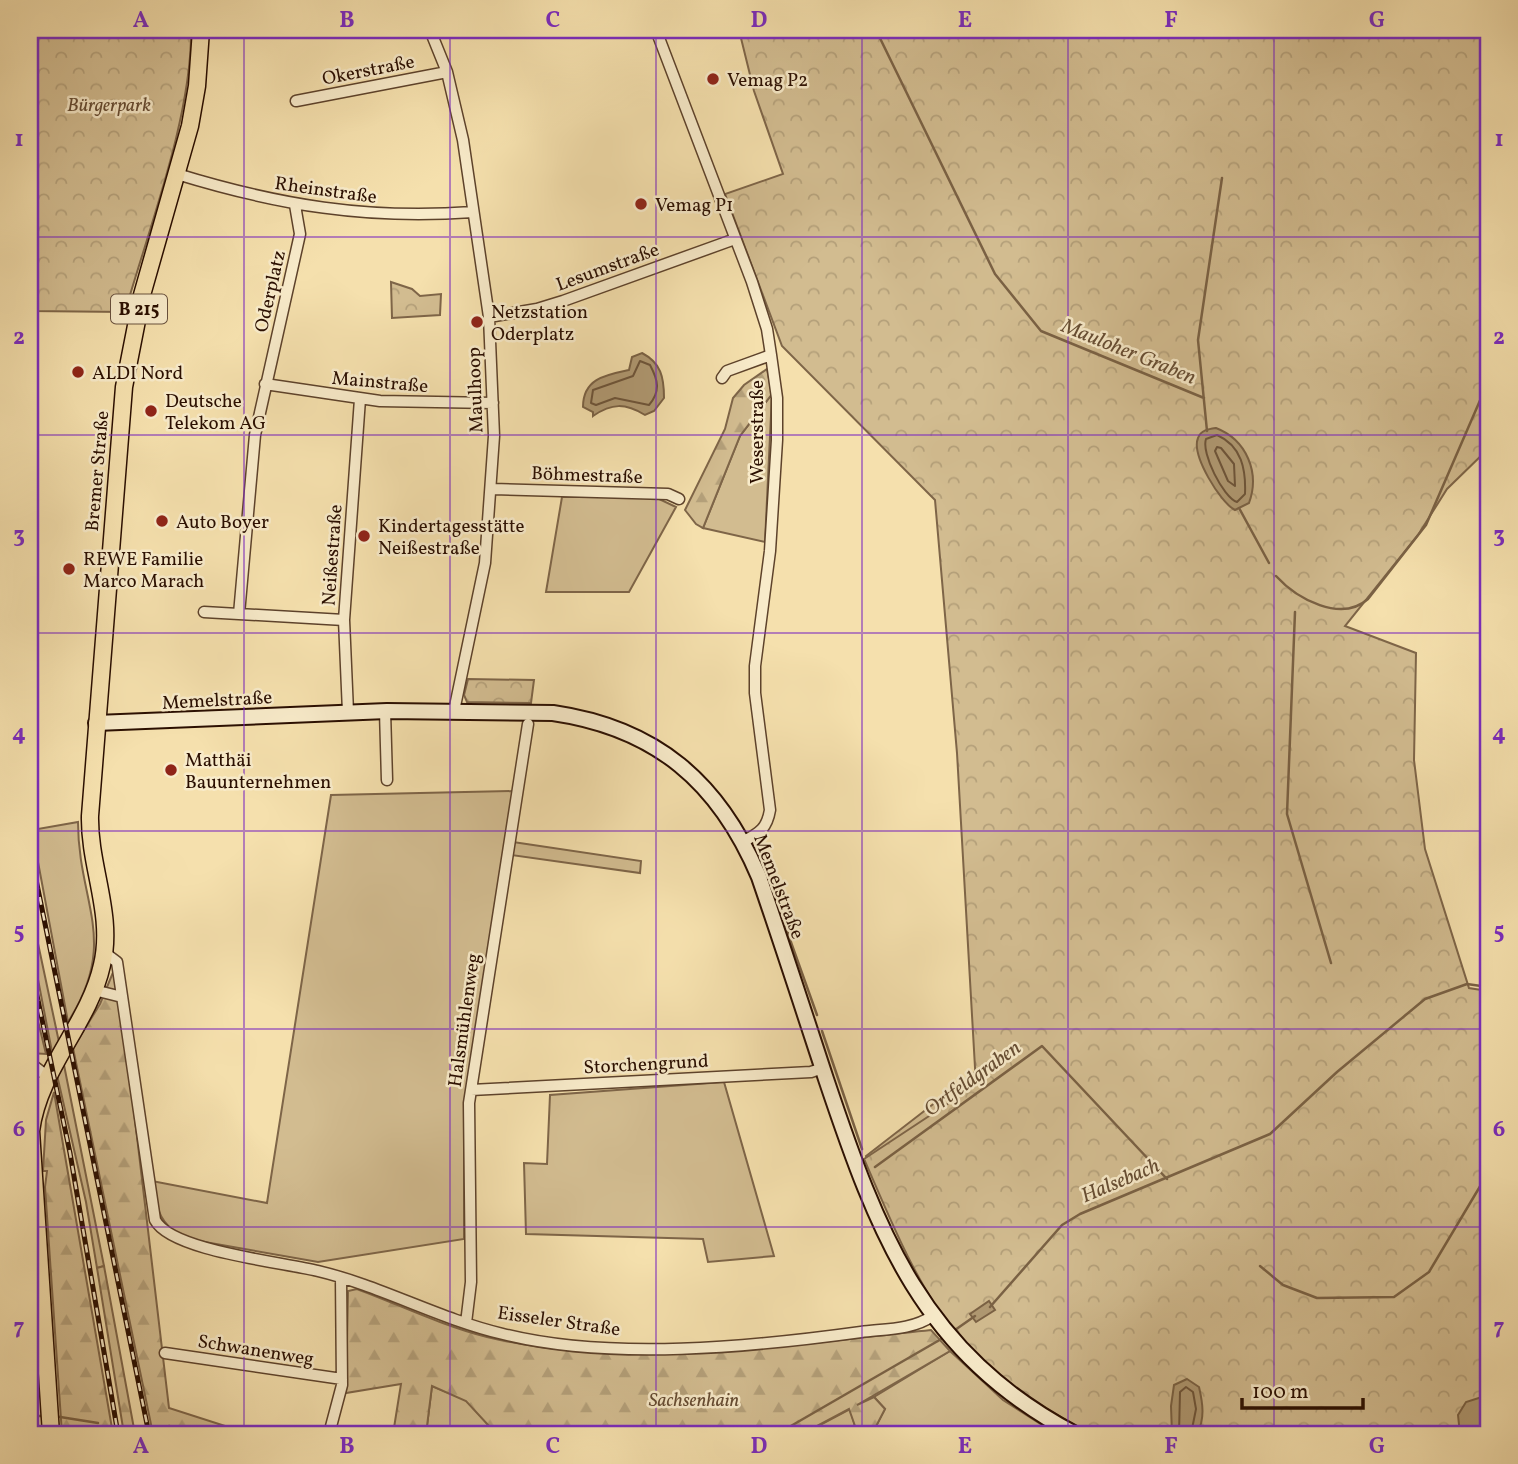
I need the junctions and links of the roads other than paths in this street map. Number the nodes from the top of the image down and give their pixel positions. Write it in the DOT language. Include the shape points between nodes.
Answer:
graph roads {
  1 [pos="201,30"];
  2 [pos="430,30"];
  3 [pos="656,30"];
  4 [pos="447,72"];
  5 [pos="296,101"];
  6 [pos="177,174"];
  7 [pos="295,205"];
  8 [pos="473,212"];
  9 [pos="735,239"];
  10 [pos="489,317"];
  11 [pos="771,355"];
  12 [pos="722,378"];
  13 [pos="265,384"];
  14 [pos="360,400"];
  15 [pos="493,403"];
  16 [pos="493,489"];
  17 [pos="679,499"];
  18 [pos="205,612"];
  19 [pos="239,614"];
  20 [pos="344,620"];
  21 [pos="385,711"];
  22 [pos="454,711"];
  23 [pos="348,712"];
  24 [pos="96,723"];
  25 [pos="528,724"];
  26 [pos="387,780"];
  27 [pos="744,841"];
  28 [pos="105,953"];
  29 [pos="94,990"];
  30 [pos="122,997"];
  31 [pos="30,1063"];
  32 [pos="823,1068"];
  33 [pos="48,1077"];
  34 [pos="471,1090"];
  35 [pos="31,1192"];
  36 [pos="341,1278"];
  37 [pos="932,1316"];
  38 [pos="466,1323"];
  39 [pos="165,1353"];
  40 [pos="342,1379"];
  41 [pos="51,1422"];
  42 [pos="329,1434"];
  43 [pos="1075,1434"];
  1 -- 6 [label="main road, Bremer Straße / B 215" via="197,86"];
  2 -- 4 [label="street, Maulhoop"];
  3 -- 9 [label="street, Weserstraße"];
  4 -- 5 [label="street, Okerstraße"];
  4 -- 8 [label="street, Maulhoop"];
  6 -- 7 [label="street, Rheinstraße"];
  6 -- 24 [label="main road, Bremer Straße / B 215" via="142,295 124,387"];
  7 -- 8 [label="street, Rheinstraße" via="392,216"];
  7 -- 13 [label="street, Oderplatz" via="300,234"];
  8 -- 10 [label="street, Maulhoop"];
  9 -- 10 [label="street, Lesumstraße" via="563,301"];
  9 -- 11 [label="street, Weserstraße" via="767,329"];
  10 -- 15 [label="street, Maulhoop"];
  11 -- 12 [label="street" via="727,371"];
  11 -- 27 [label="street, Weserstraße" via="777,440 770,551 755,666 769,810 761,832"];
  13 -- 14 [label="street, Mainstraße"];
  13 -- 19 [label="street, Oderplatz" via="255,435"];
  14 -- 15 [label="street, Mainstraße"];
  14 -- 20 [label="street, Neißestraße"];
  15 -- 16 [label="street, Maulhoop"];
  16 -- 17 [label="street, Böhmestraße" via="668,494"];
  16 -- 22 [label="street, Maulhoop" via="485,563"];
  18 -- 19 [label="street"];
  19 -- 20 [label="street"];
  20 -- 23 [label="street, Neißestraße"];
  21 -- 22 [label="street, Memelstraße"];
  21 -- 23 [label="street, Memelstraße"];
  21 -- 26 [label="street"];
  22 -- 27 [label="street, Memelstraße" via="553,713 624,731 690,772 729,816"];
  23 -- 24 [label="street, Memelstraße"];
  24 -- 28 [label="main road, Bremer Straße / B 215" via="89,832 106,920"];
  25 -- 34 [label="street, Halsmühlenweg"];
  27 -- 32 [label="street, Memelstraße"];
  28 -- 29 [label="main road, Bremer Straße / B 215"];
  28 -- 30 [label="street, Eisseler Straße" via="117,962"];
  29 -- 30 [label="street"];
  29 -- 33 [label="main road, Bremer Straße / B 215"];
  30 -- 36 [label="street, Eisseler Straße" via="145,1167 159,1228 181,1242"];
  31 -- 33 [label="street"];
  32 -- 34 [label="street, Storchengrund"];
  32 -- 37 [label="street, Memelstraße" via="875,1217"];
  33 -- 35 [label="main road, B 215" via="33,1117"];
  34 -- 38 [label="street, Halsmühlenweg" via="467,1138 471,1282"];
  35 -- 41 [label="main road, B 215"];
  36 -- 38 [label="street, Eisseler Straße"];
  36 -- 40 [label="street"];
  37 -- 38 [label="street, Eisseler Straße" via="914,1325 813,1339 663,1348 546,1341"];
  37 -- 43 [label="street" via="1010,1394"];
  39 -- 40 [label="street, Schwanenweg"];
  40 -- 42 [label="street"];
}
